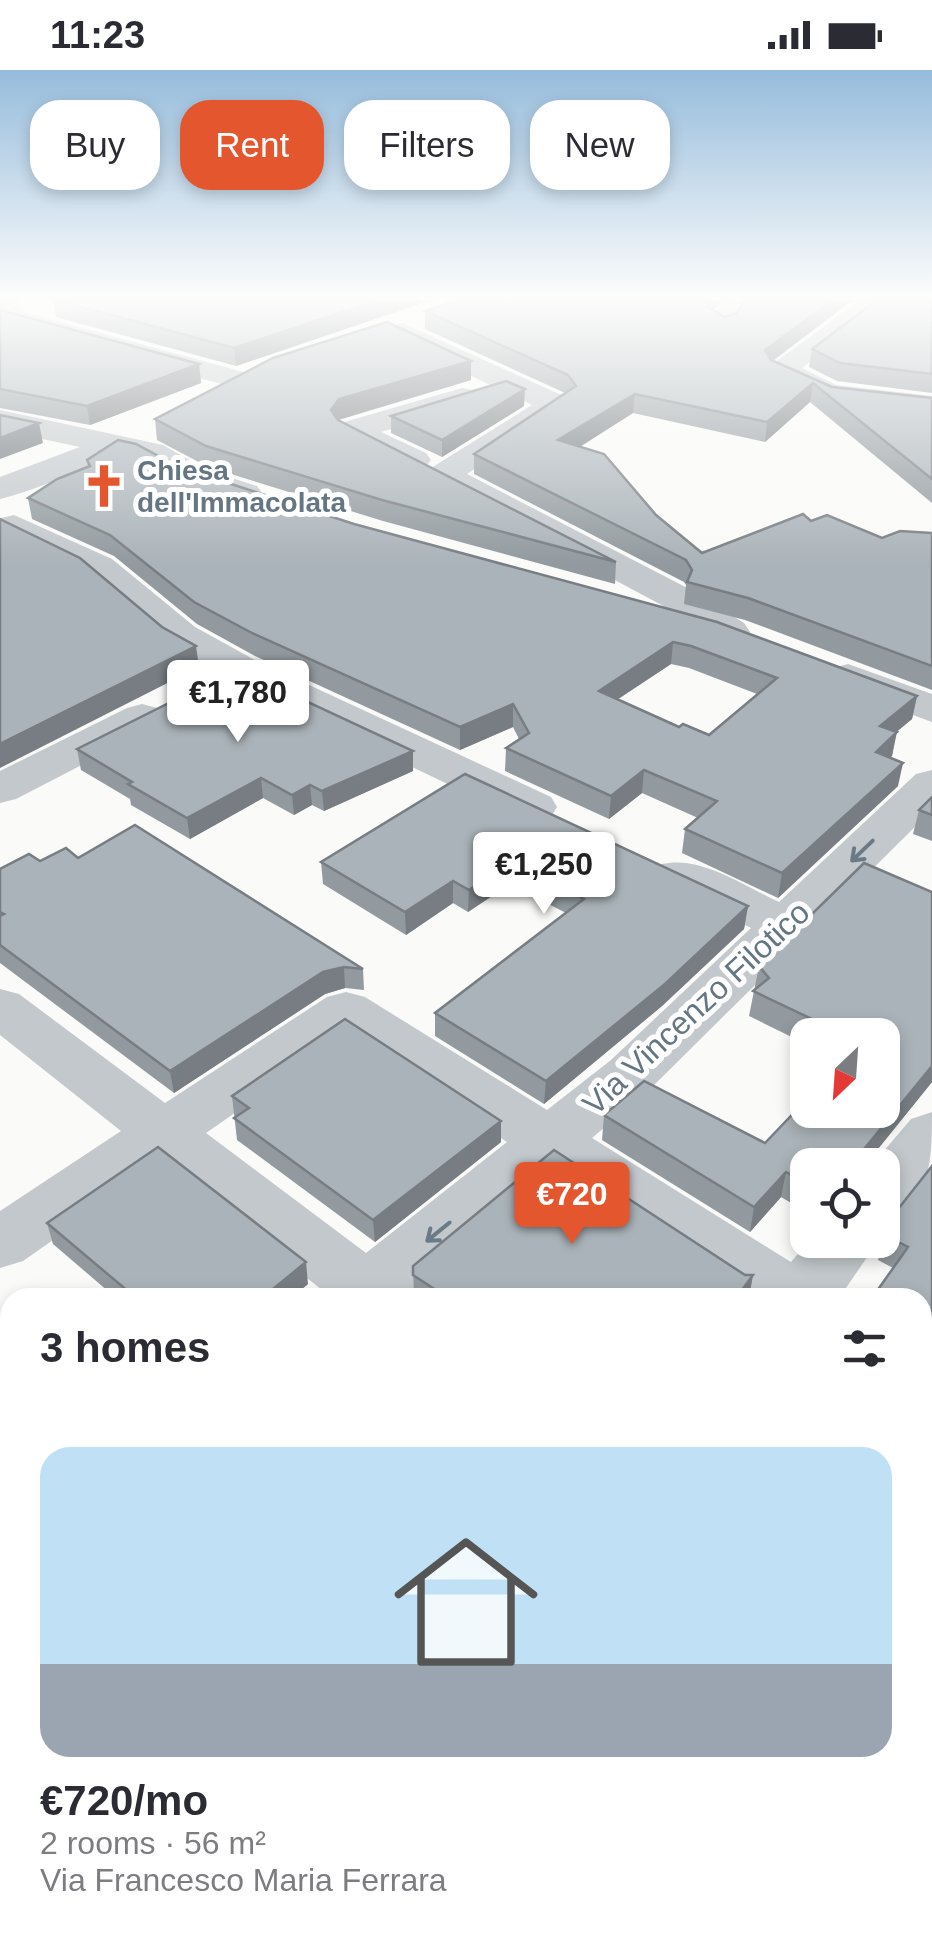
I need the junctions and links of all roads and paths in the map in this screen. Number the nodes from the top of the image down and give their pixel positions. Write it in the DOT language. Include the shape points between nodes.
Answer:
graph roads {
  1 [pos="221,388"];
  2 [pos="489,388"];
  3 [pos="522,388"];
  4 [pos="818,388"];
  5 [pos="203,397"];
  6 [pos="932,404"];
  7 [pos="0,420"];
  8 [pos="160,420"];
  9 [pos="115,446"];
  10 [pos="444,475"];
  11 [pos="282,505"];
  12 [pos="5,507"];
  13 [pos="596,596"];
  14 [pos="730,632"];
  15 [pos="766,646"];
  16 [pos="822,667"];
  17 [pos="238,668"];
  18 [pos="932,709"];
  19 [pos="932,784"];
  20 [pos="0,789"];
  21 [pos="574,826"];
  22 [pos="644,858"];
  23 [pos="786,925"];
  24 [pos="0,1006"];
  25 [pos="932,1134"];
  26 [pos="166,1135"];
  27 [pos="551,1142"];
  28 [pos="900,1174"];
  29 [pos="0,1244"];
  30 [pos="832,1258"];
  31 [pos="360,1288"];
  32 [pos="375,1288"];
  33 [pos="782,1288"];
  34 [pos="806,1288"];
  1 -- 5 [label="street"];
  2 -- 10 [label="street" via="352,430"];
  3 -- 10 [label="street" via="555,404"];
  4 -- 6 [label="street"];
  7 -- 9 [label="street"];
  8 -- 9 [label="street"];
  9 -- 11 [label="street" via="152,452 195,477"];
  9 -- 12 [label="street"];
  10 -- 14 [label="street" via="683,600"];
  12 -- 17 [label="street" via="99,568 181,636"];
  13 -- 14 [label="street"];
  14 -- 15 [label="street"];
  16 -- 18 [label="street"];
  17 -- 20 [label="street"];
  17 -- 21 [label="street"];
  19 -- 23 [label="street, Via Vincenzo Filotico, one-way"];
  22 -- 23 [label="street"];
  23 -- 27 [label="street, Via Vincenzo Filotico"];
  24 -- 26 [label="street"];
  25 -- 28 [label="street"];
  26 -- 27 [label="street" via="346,1010"];
  26 -- 29 [label="street"];
  26 -- 31 [label="street"];
  27 -- 32 [label="street, Via Vincenzo Filotico, one-way"];
  27 -- 33 [label="street"];
  30 -- 34 [label="street"];
}
